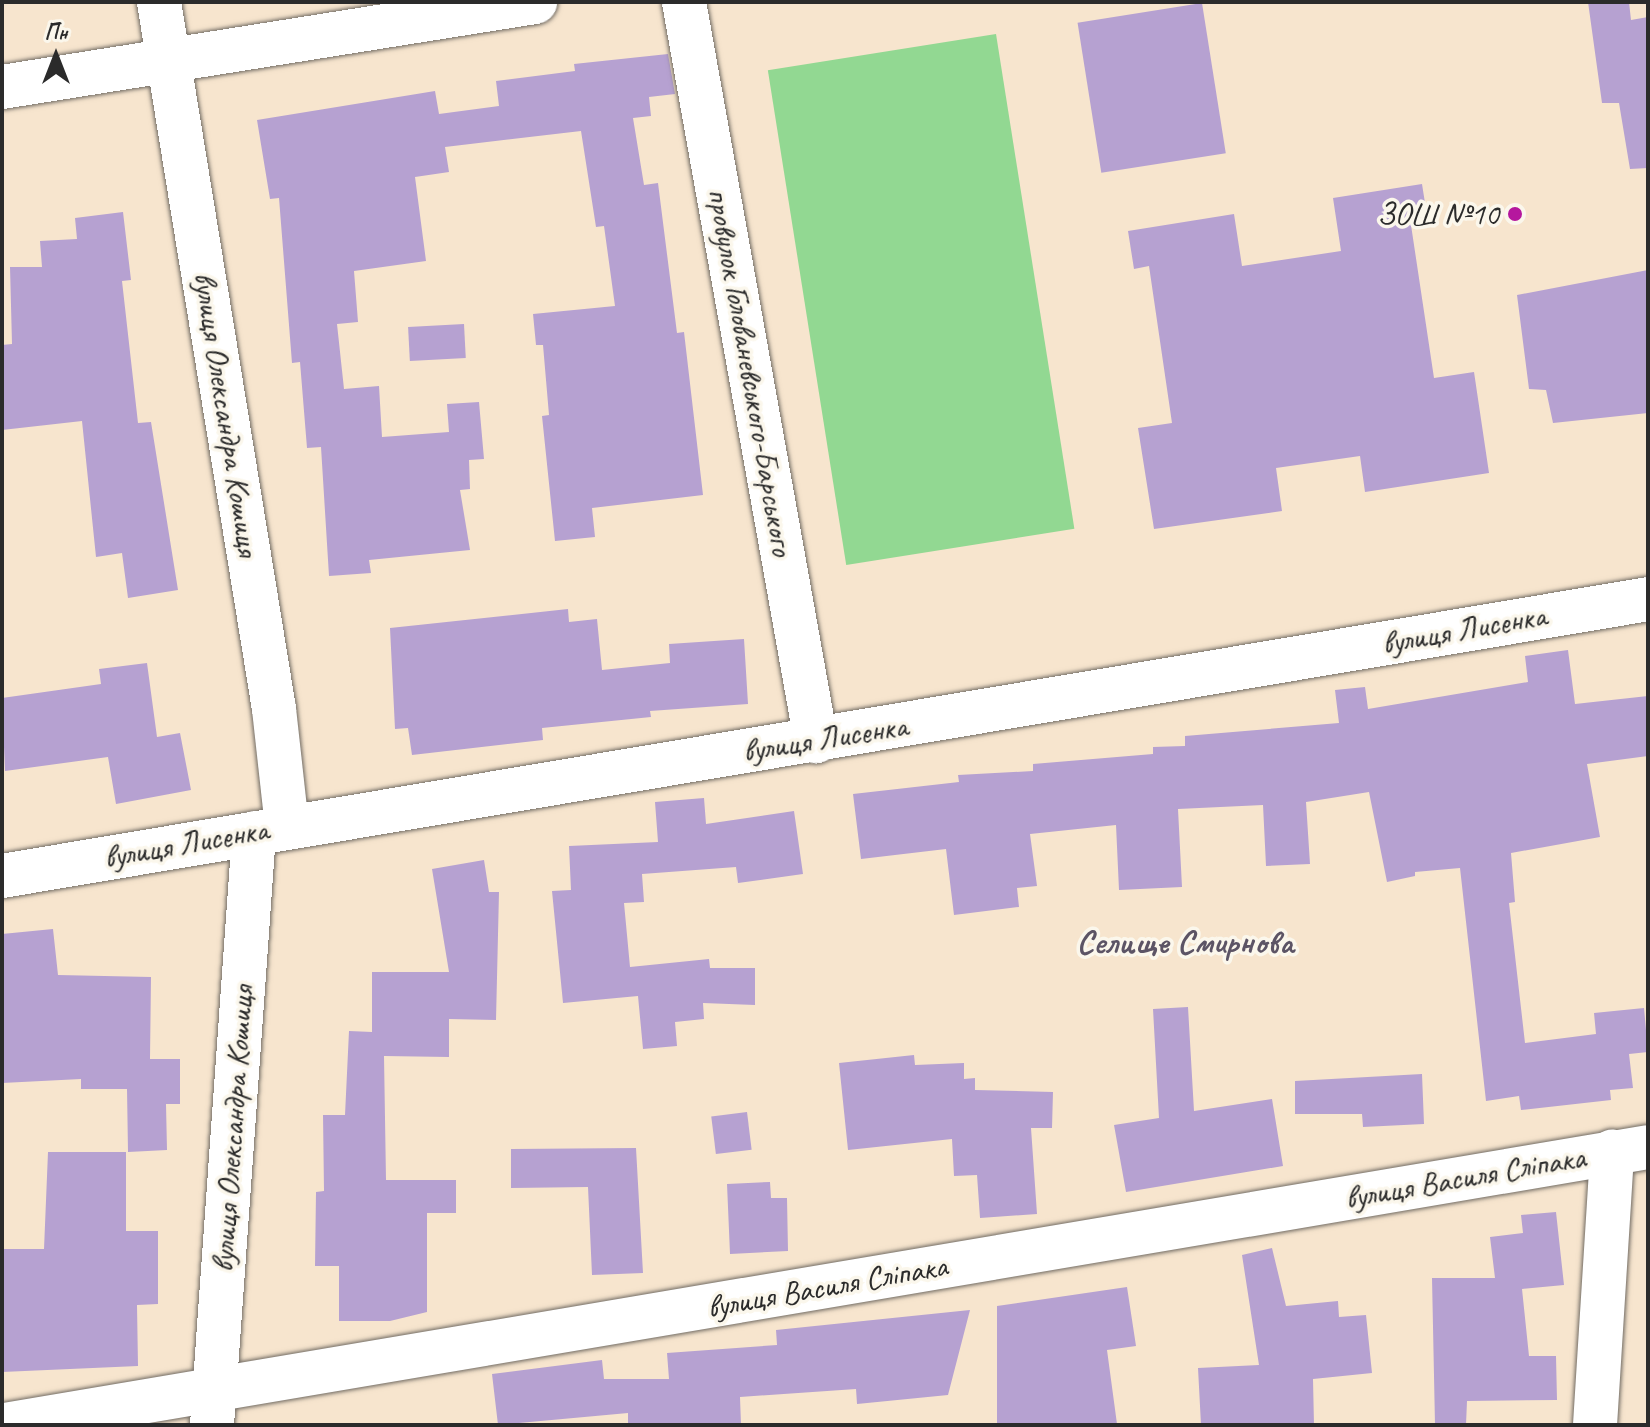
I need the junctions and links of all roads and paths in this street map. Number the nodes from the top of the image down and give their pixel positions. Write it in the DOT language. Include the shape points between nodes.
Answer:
graph roads {
  1 [pos="159,2"];
  2 [pos="535,2"];
  3 [pos="684,2"];
  4 [pos="168,60"];
  5 [pos="2,87"];
  6 [pos="1648,599"];
  7 [pos="816,741"];
  8 [pos="270,830"];
  9 [pos="2,876"];
  10 [pos="1630,1150"];
  11 [pos="212,1409"];
  12 [pos="5,1425"];
  13 [pos="1595,1425"];
  1 -- 4 [label="street, вулиця Олександра Кошиця"];
  2 -- 4 [label="street"];
  3 -- 7 [label="street, провулок Голованевського-Барського"];
  4 -- 5 [label="street"];
  4 -- 8 [label="street, вулиця Олександра Кошиця" via="272,694"];
  6 -- 7 [label="street, вулиця Лисенка"];
  7 -- 8 [label="street, вулиця Лисенка"];
  8 -- 9 [label="street, вулиця Лисенка"];
  8 -- 11 [label="street, вулиця Олександра Кошиця"];
  10 -- 11 [label="street, вулиця Василя Сліпака"];
  10 -- 13 [label="street"];
  11 -- 12 [label="street, вулиця Василя Сліпака"];
}
